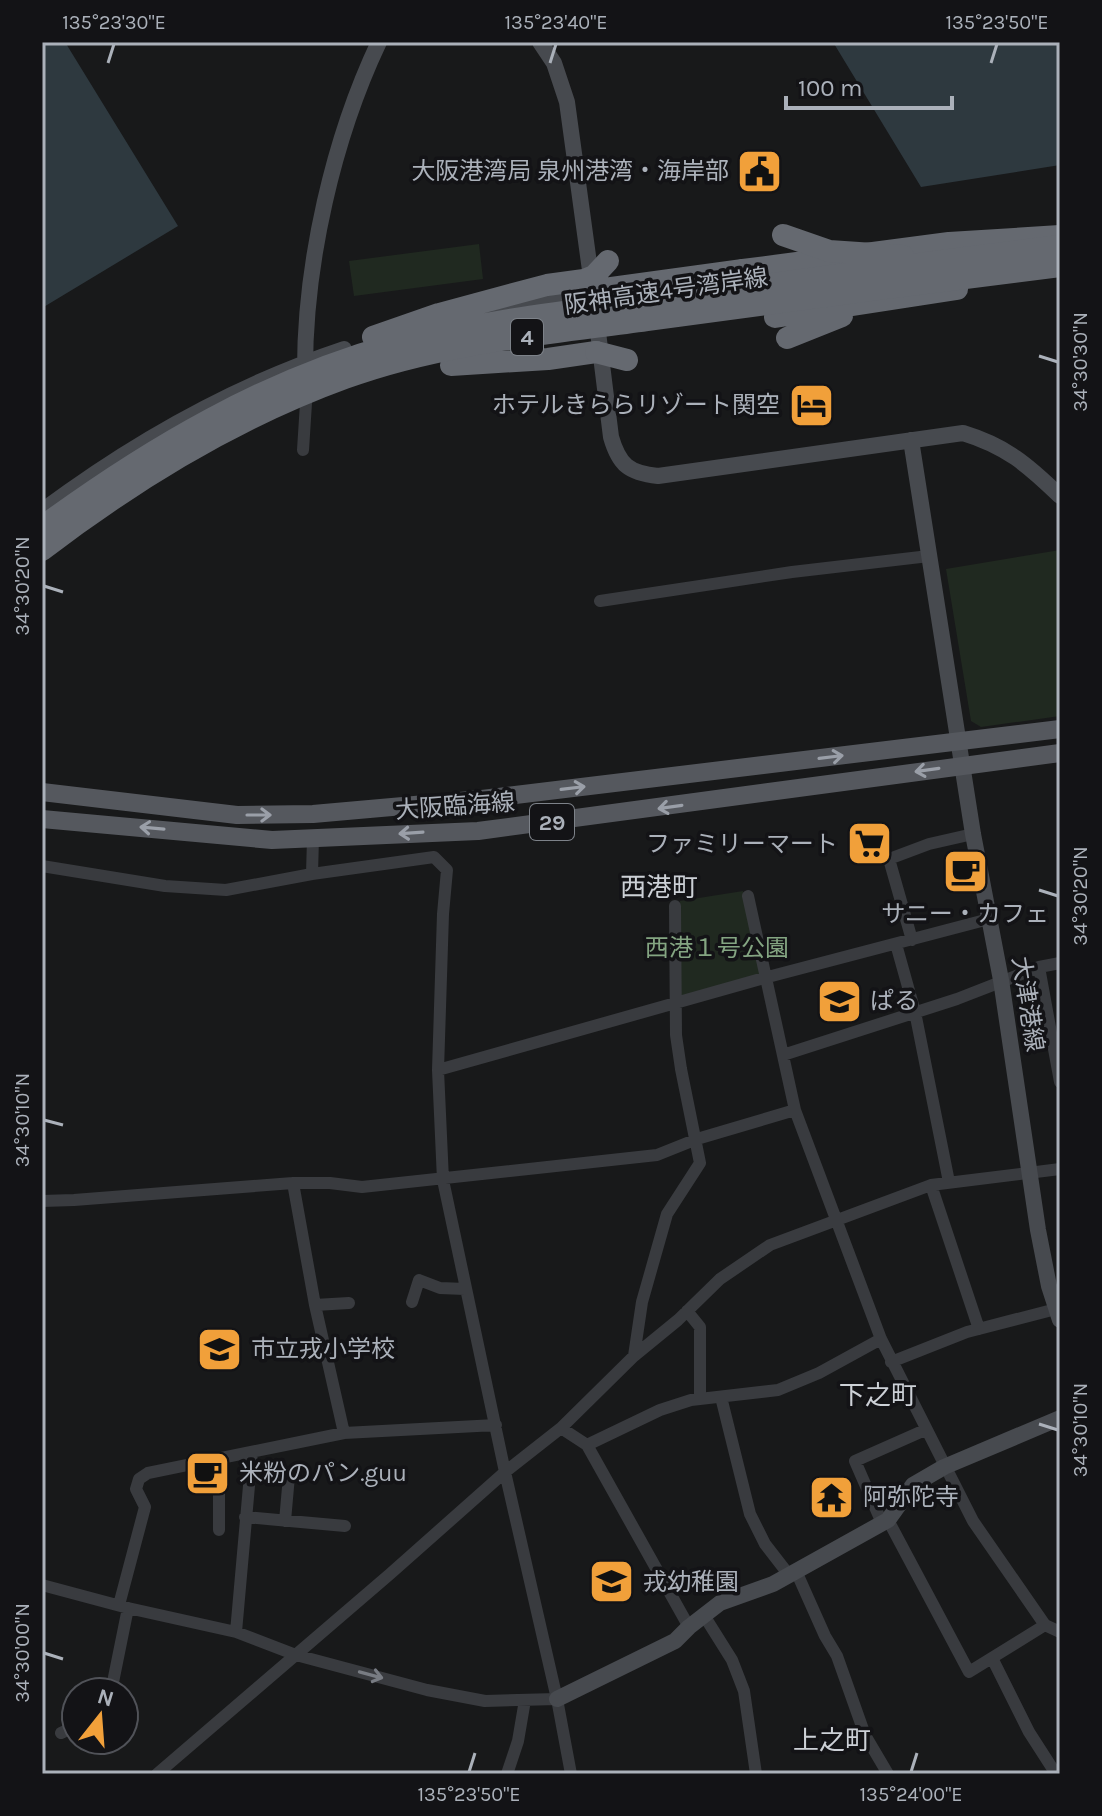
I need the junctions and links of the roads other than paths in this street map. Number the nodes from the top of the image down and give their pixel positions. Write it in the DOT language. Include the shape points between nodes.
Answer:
graph roads {
  1 [pos="379,42"];
  2 [pos="540,42"];
  3 [pos="783,235"];
  4 [pos="1060,236"];
  5 [pos="1060,245"];
  6 [pos="608,261"];
  7 [pos="1060,267"];
  8 [pos="1060,274"];
  9 [pos="957,289"];
  10 [pos="594,297"];
  11 [pos="439,314"];
  12 [pos="599,334"];
  13 [pos="787,338"];
  14 [pos="627,360"];
  15 [pos="305,362"];
  16 [pos="451,365"];
  17 [pos="306,403"];
  18 [pos="237,415"];
  19 [pos="911,440"];
  20 [pos="303,450"];
  21 [pos="1060,496"];
  22 [pos="43,512"];
  23 [pos="66,537"];
  24 [pos="42,543"];
  25 [pos="42,550"];
  26 [pos="929,556"];
  27 [pos="600,601"];
  28 [pos="1060,729"];
  29 [pos="960,741"];
  30 [pos="1060,753"];
  31 [pos="963,766"];
  32 [pos="42,792"];
  33 [pos="42,819"];
  34 [pos="973,834"];
  35 [pos="313,838"];
  36 [pos="42,866"];
  37 [pos="312,874"];
  38 [pos="748,896"];
  39 [pos="675,906"];
  40 [pos="989,919"];
  41 [pos="912,940"];
  42 [pos="896,944"];
  43 [pos="1060,963"];
  44 [pos="1039,967"];
  45 [pos="764,978"];
  46 [pos="1001,980"];
  47 [pos="677,1002"];
  48 [pos="915,1012"];
  49 [pos="783,1055"];
  50 [pos="438,1070"];
  51 [pos="1060,1082"];
  52 [pos="795,1110"];
  53 [pos="697,1139"];
  54 [pos="1060,1169"];
  55 [pos="1029,1174"];
  56 [pos="443,1180"];
  57 [pos="949,1182"];
  58 [pos="293,1183"];
  59 [pos="931,1185"];
  60 [pos="42,1201"];
  61 [pos="835,1220"];
  62 [pos="465,1289"];
  63 [pos="412,1302"];
  64 [pos="349,1303"];
  65 [pos="315,1305"];
  66 [pos="687,1311"];
  67 [pos="1058,1314"];
  68 [pos="979,1329"];
  69 [pos="881,1339"];
  70 [pos="634,1356"];
  71 [pos="891,1362"];
  72 [pos="721,1397"];
  73 [pos="700,1399"];
  74 [pos="1060,1418"];
  75 [pos="496,1425"];
  76 [pos="561,1428"];
  77 [pos="925,1430"];
  78 [pos="344,1433"];
  79 [pos="587,1445"];
  80 [pos="252,1452"];
  81 [pos="219,1458"];
  82 [pos="944,1467"];
  83 [pos="505,1472"];
  84 [pos="289,1476"];
  85 [pos="245,1517"];
  86 [pos="285,1521"];
  87 [pos="885,1522"];
  88 [pos="345,1526"];
  89 [pos="219,1530"];
  90 [pos="792,1573"];
  91 [pos="42,1585"];
  92 [pos="124,1607"];
  93 [pos="705,1617"];
  94 [pos="1045,1625"];
  95 [pos="689,1627"];
  96 [pos="236,1632"];
  97 [pos="1060,1632"];
  98 [pos="296,1655"];
  99 [pos="992,1658"];
  100 [pos="113,1676"];
  101 [pos="557,1699"];
  102 [pos="525,1700"];
  103 [pos="157,1774"];
  104 [pos="507,1774"];
  105 [pos="571,1774"];
  106 [pos="756,1774"];
  107 [pos="888,1774"];
  108 [pos="1056,1774"];
  1 -- 15 [label="street" via="324,205 308,303"];
  2 -- 10 [label="street" via="554,63 567,102"];
  3 -- 5 [label="highway, bridge" via="829,251 887,256"];
  4 -- 10 [label="street"];
  4 -- 11 [label="highway, bridge" via="949,243"];
  5 -- 18 [label="highway, 阪神高速4号湾岸線 / 4, bridge" via="455,330 335,364"];
  6 -- 11 [label="highway, bridge" via="584,280"];
  7 -- 13 [label="highway, bridge" via="870,307"];
  7 -- 18 [label="highway, 阪神高速4号湾岸線 / 4, bridge" via="456,349 348,377"];
  8 -- 9 [label="street"];
  9 -- 12 [label="street"];
  9 -- 16 [label="highway"];
  10 -- 12 [label="street"];
  10 -- 15 [label="street" via="439,321"];
  11 -- 18 [label="highway, bridge" via="303,367"];
  12 -- 17 [label="street" via="441,360"];
  12 -- 19 [label="street" via="616,455 640,474 658,476"];
  14 -- 16 [label="highway, bridge" via="596,352"];
  15 -- 17 [label="street"];
  15 -- 22 [label="street" via="181,422"];
  16 -- 18 [label="highway, bridge" via="350,382"];
  17 -- 20 [label="street"];
  17 -- 23 [label="street" via="204,453"];
  18 -- 22 [label="highway, 阪神高速4号湾岸線 / 4, bridge"];
  18 -- 25 [label="highway, 阪神高速4号湾岸線 / 4, bridge"];
  19 -- 21 [label="street" via="963,433 991,442 1017,456"];
  19 -- 26 [label="street, 大津港線"];
  22 -- 23 [label="street"];
  23 -- 24 [label="street"];
  26 -- 27 [label="street"];
  26 -- 29 [label="street, 大津港線"];
  28 -- 29 [label="main road, 大阪臨海線 / 29"];
  29 -- 31 [label="street, 大津港線"];
  32 -- 29 [label="main road, 大阪臨海線 / 29, one-way" via="237,815 313,814 482,799"];
  30 -- 31 [label="main road, 大阪臨海線 / 29"];
  31 -- 34 [label="street, 大津港線"];
  31 -- 35 [label="main road, 大阪臨海線 / 29, one-way" via="478,831"];
  35 -- 33 [label="main road, 大阪臨海線 / 29, one-way" via="272,840"];
  34 -- 40 [label="street, 大津港線"];
  34 -- 41 [label="street" via="889,859"];
  35 -- 37 [label="street"];
  36 -- 37 [label="street" via="226,890"];
  37 -- 50 [label="street" via="434,857 447,870"];
  38 -- 45 [label="street"];
  39 -- 47 [label="street"];
  40 -- 41 [label="street"];
  40 -- 46 [label="street, 大津港線"];
  41 -- 42 [label="street"];
  42 -- 45 [label="street"];
  42 -- 48 [label="street"];
  43 -- 44 [label="street"];
  44 -- 46 [label="street"];
  44 -- 51 [label="street"];
  45 -- 47 [label="street"];
  45 -- 49 [label="street"];
  46 -- 48 [label="street"];
  46 -- 55 [label="street, 大津港線"];
  47 -- 50 [label="street"];
  47 -- 53 [label="street" via="676,1035"];
  48 -- 49 [label="street"];
  48 -- 57 [label="street"];
  49 -- 52 [label="street"];
  50 -- 56 [label="street"];
  52 -- 53 [label="street"];
  52 -- 61 [label="street"];
  53 -- 56 [label="street" via="657,1155"];
  53 -- 70 [label="street" via="700,1163 667,1214 642,1302"];
  54 -- 55 [label="street"];
  55 -- 57 [label="street"];
  55 -- 67 [label="street, 大津港線"];
  56 -- 58 [label="street" via="362,1187"];
  56 -- 62 [label="street"];
  57 -- 59 [label="street"];
  58 -- 60 [label="street"];
  58 -- 65 [label="street"];
  59 -- 61 [label="street"];
  59 -- 68 [label="street"];
  61 -- 66 [label="street" via="770,1245 720,1279"];
  61 -- 69 [label="street"];
  62 -- 63 [label="street" via="419,1280"];
  62 -- 75 [label="street"];
  64 -- 65 [label="street"];
  65 -- 78 [label="street"];
  66 -- 70 [label="street"];
  66 -- 73 [label="street" via="700,1327"];
  67 -- 68 [label="street"];
  68 -- 71 [label="street"];
  69 -- 71 [label="street"];
  69 -- 72 [label="street" via="778,1390"];
  70 -- 76 [label="street"];
  71 -- 77 [label="street"];
  72 -- 73 [label="street"];
  72 -- 90 [label="street" via="750,1514 765,1544"];
  73 -- 79 [label="street" via="660,1410"];
  74 -- 82 [label="street"];
  75 -- 78 [label="street"];
  75 -- 83 [label="street"];
  76 -- 79 [label="street"];
  76 -- 83 [label="street"];
  77 -- 82 [label="street"];
  77 -- 87 [label="street" via="855,1461"];
  78 -- 80 [label="street"];
  79 -- 95 [label="street"];
  80 -- 81 [label="street"];
  80 -- 85 [label="street"];
  81 -- 89 [label="street"];
  81 -- 92 [label="street" via="139,1479 136,1489 145,1507"];
  82 -- 87 [label="street" via="913,1485"];
  82 -- 94 [label="street" via="973,1521"];
  83 -- 98 [label="street"];
  83 -- 101 [label="street"];
  84 -- 86 [label="street"];
  85 -- 86 [label="street"];
  85 -- 96 [label="street"];
  86 -- 88 [label="street"];
  87 -- 90 [label="street"];
  87 -- 99 [label="street" via="969,1672"];
  90 -- 93 [label="street" via="720,1603"];
  90 -- 107 [label="street" via="837,1656 865,1735"];
  91 -- 92 [label="street"];
  92 -- 96 [label="street"];
  92 -- 100 [label="street"];
  93 -- 95 [label="street"];
  93 -- 106 [label="street" via="744,1691"];
  94 -- 97 [label="street"];
  94 -- 99 [label="street"];
  95 -- 101 [label="street" via="675,1641"];
  96 -- 98 [label="street"];
  98 -- 102 [label="street, one-way" via="471,1699"];
  98 -- 103 [label="street"];
  99 -- 108 [label="street"];
  101 -- 102 [label="street"];
  101 -- 105 [label="street"];
  102 -- 104 [label="street"];
}
